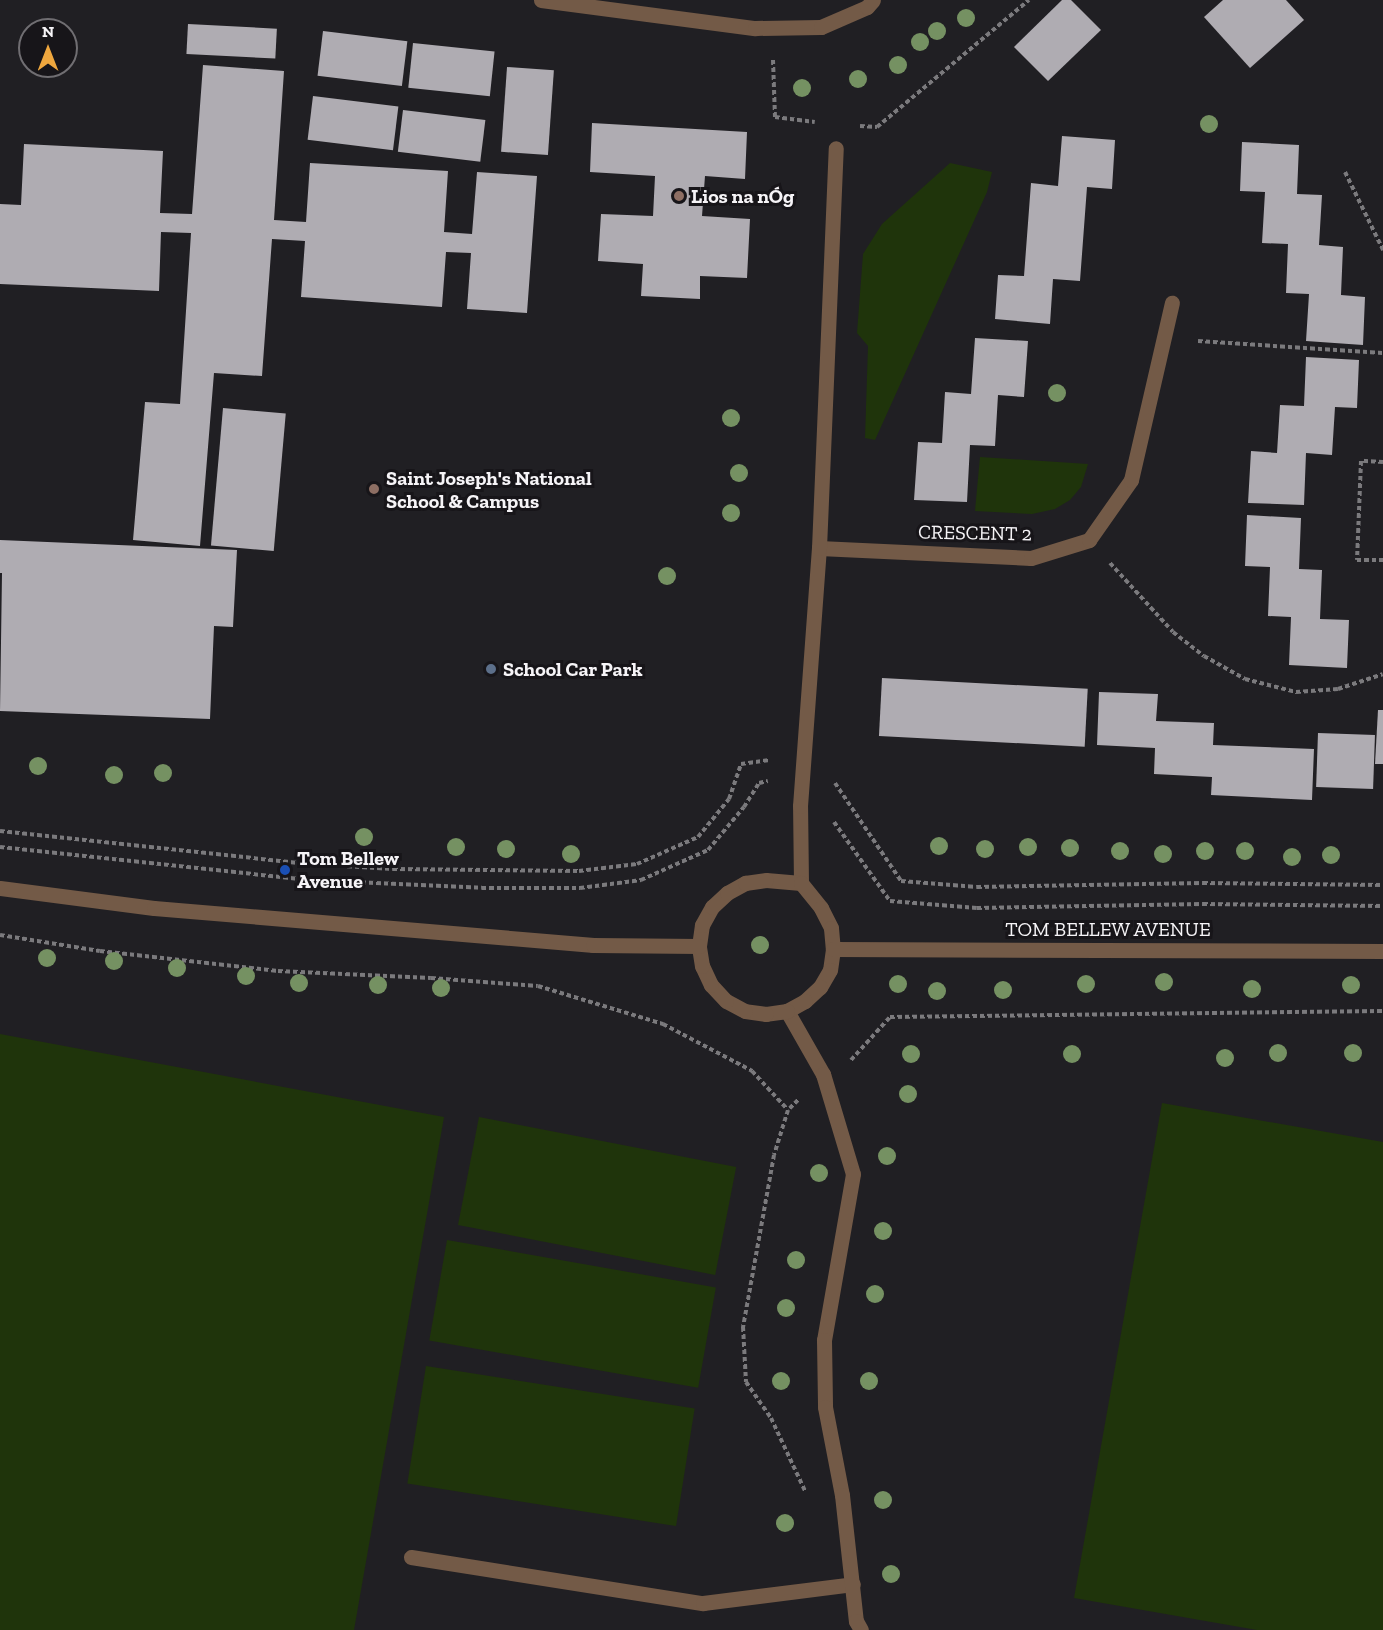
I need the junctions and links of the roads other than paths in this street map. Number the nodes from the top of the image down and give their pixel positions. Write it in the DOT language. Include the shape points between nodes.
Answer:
graph roads {
  1 [pos="541,0"];
  2 [pos="873,0"];
  3 [pos="836,148"];
  4 [pos="1172,303"];
  5 [pos="819,548"];
  6 [pos="801,883"];
  7 [pos="0,888"];
  8 [pos="699,946"];
  9 [pos="833,949"];
  10 [pos="1383,951"];
  11 [pos="787,1011"];
  12 [pos="411,1557"];
  13 [pos="853,1584"];
  14 [pos="861,1630"];
  1 -- 2 [label="street" via="772,28 821,27 867,7"];
  3 -- 5 [label="street"];
  4 -- 5 [label="street, CRESCENT 2" via="1131,480 1089,540 1031,558"];
  5 -- 6 [label="street" via="800,806"];
  6 -- 8 [label="street" via="766,880 745,883 727,893 712,907 702,925"];
  6 -- 9 [label="street" via="831,927"];
  7 -- 8 [label="street" via="154,908 593,945"];
  8 -- 11 [label="street" via="711,986 726,1001 745,1011"];
  9 -- 10 [label="street, TOM BELLEW AVENUE"];
  9 -- 11 [label="street" via="830,970 820,987"];
  11 -- 13 [label="street" via="823,1074 854,1174 824,1340 825,1407 842,1495"];
  12 -- 13 [label="street" via="703,1602"];
  13 -- 14 [label="street" via="856,1621"];
}
